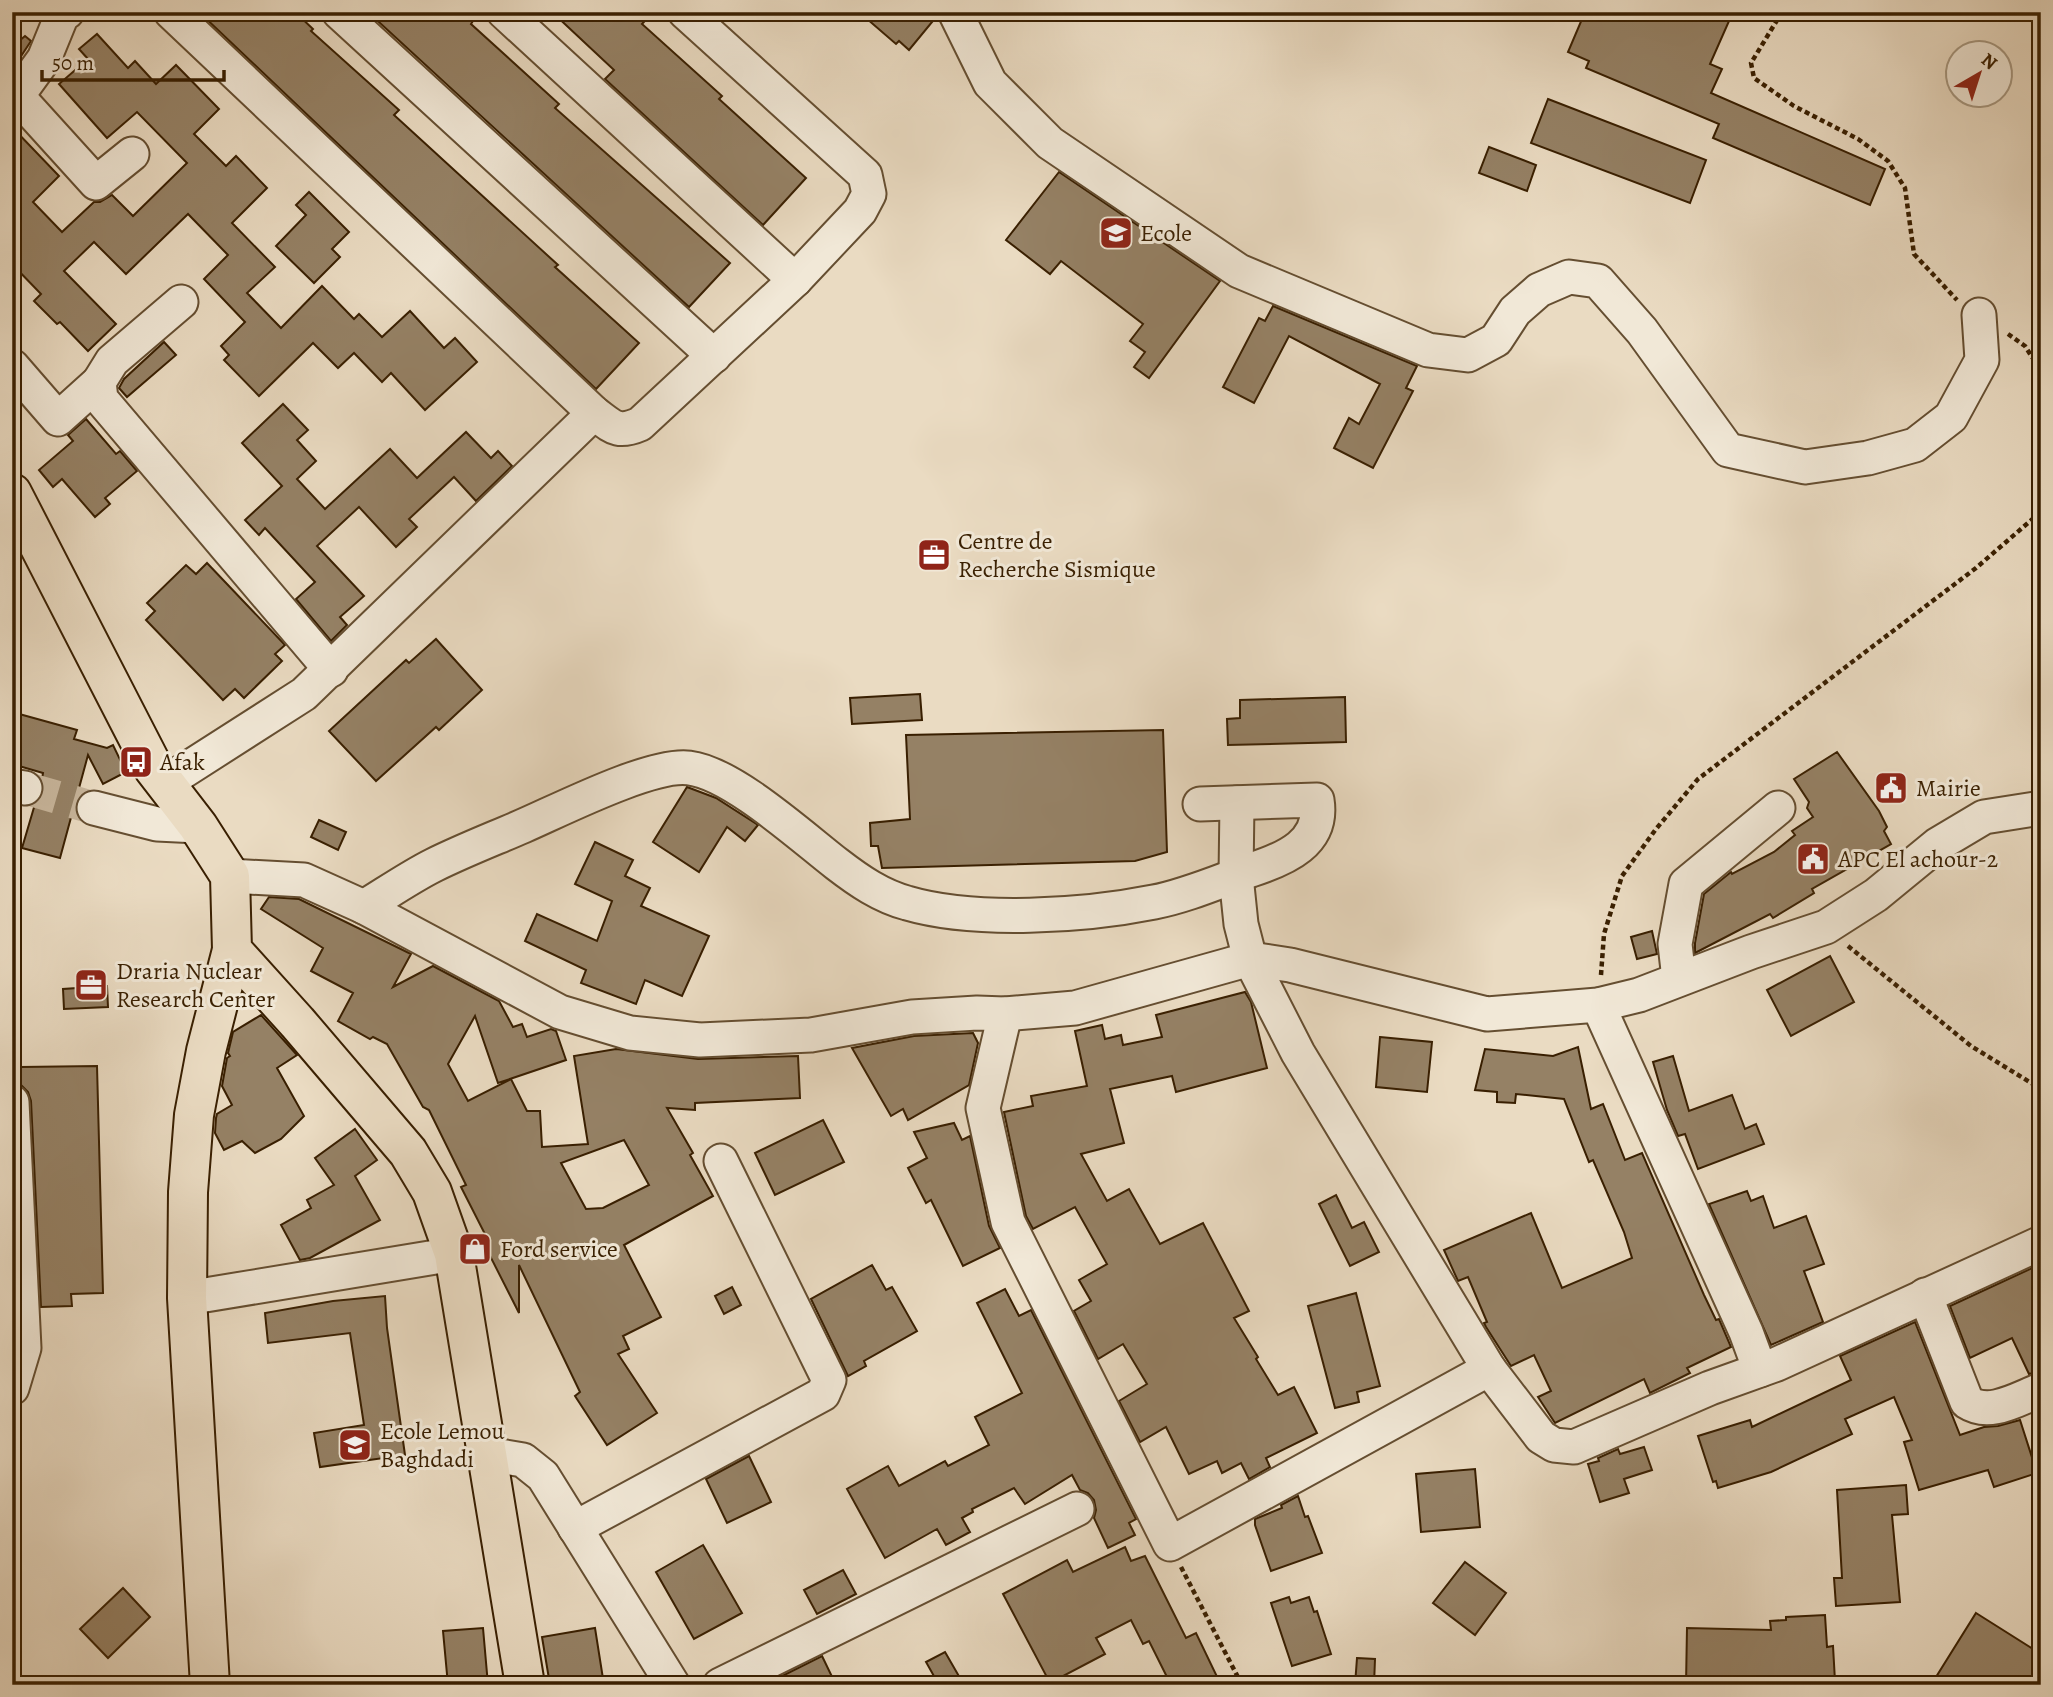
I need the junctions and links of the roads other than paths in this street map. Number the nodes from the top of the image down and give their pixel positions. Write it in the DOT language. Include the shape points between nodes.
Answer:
graph roads {
  1 [pos="171,12"];
  2 [pos="339,12"];
  3 [pos="504,12"];
  4 [pos="685,12"];
  5 [pos="956,12"];
  6 [pos="62,13"];
  7 [pos="15,100"];
  8 [pos="132,154"];
  9 [pos="795,279"];
  10 [pos="181,302"];
  11 [pos="1979,315"];
  12 [pos="714,356"];
  13 [pos="12,366"];
  14 [pos="99,382"];
  15 [pos="594,413"];
  16 [pos="12,493"];
  17 [pos="331,670"];
  18 [pos="164,783"];
  19 [pos="1237,803"];
  20 [pos="1200,804"];
  21 [pos="94,808"];
  22 [pos="1778,808"];
  23 [pos="2041,808"];
  24 [pos="198,826"];
  25 [pos="230,876"];
  26 [pos="1236,876"];
  27 [pos="365,907"];
  28 [pos="232,950"];
  29 [pos="1250,959"];
  30 [pos="1679,979"];
  31 [pos="1598,1005"];
  32 [pos="1006,1014"];
  33 [pos="12,1102"];
  34 [pos="722,1161"];
  35 [pos="2041,1243"];
  36 [pos="454,1254"];
  37 [pos="1925,1295"];
  38 [pos="187,1298"];
  39 [pos="1489,1369"];
  40 [pos="1760,1370"];
  41 [pos="12,1388"];
  42 [pos="2041,1390"];
  43 [pos="488,1454"];
  44 [pos="1077,1509"];
  45 [pos="575,1528"];
  46 [pos="210,1685"];
  47 [pos="525,1685"];
  48 [pos="673,1685"];
  49 [pos="720,1685"];
  1 -- 15 [label="street"];
  2 -- 12 [label="street"];
  3 -- 9 [label="street"];
  4 -- 9 [label="street" via="865,175 869,194 860,211"];
  5 -- 11 [label="street" via="990,83 1050,143 1239,271 1428,350 1468,355 1496,340 1515,311 1539,290 1569,277 1598,281 1642,331 1728,450 1805,467 1868,458 1915,445 1951,417 1982,360"];
  6 -- 7 [label="street" via="44,59"];
  7 -- 8 [label="street" via="96,183"];
  9 -- 12 [label="street"];
  10 -- 14 [label="street" via="112,361"];
  12 -- 15 [label="street" via="640,424 615,429"];
  13 -- 14 [label="street" via="58,419"];
  14 -- 17 [label="street" via="101,399"];
  15 -- 17 [label="street"];
  16 -- 18 [label="main road"];
  17 -- 18 [label="street" via="304,694"];
  18 -- 24 [label="main road"];
  19 -- 20 [label="street"];
  19 -- 26 [label="street"];
  19 -- 26 [label="street" via="1317,800 1318,810 1316,828 1304,845"];
  21 -- 24 [label="street" via="157,824"];
  22 -- 30 [label="street" via="1686,884 1675,944"];
  23 -- 30 [label="street" via="1984,817 1937,845 1876,895 1826,928"];
  24 -- 25 [label="main road"];
  25 -- 27 [label="street" via="303,880"];
  25 -- 28 [label="main road"];
  26 -- 27 [label="street" via="1156,902 1096,911 964,914 919,906 868,888 721,778 689,768 656,772 612,787 432,866"];
  26 -- 29 [label="street"];
  27 -- 32 [label="street" via="559,1012 630,1033 700,1040 811,1035 912,1017"];
  28 -- 36 [label="main road" via="408,1152 432,1192"];
  28 -- 38 [label="main road" via="194,1115"];
  29 -- 31 [label="street" via="1486,1014"];
  29 -- 32 [label="street" via="1075,1008"];
  29 -- 39 [label="street" via="1298,1053"];
  30 -- 31 [label="street"];
  31 -- 40 [label="street"];
  32 -- 39 [label="street" via="983,1108 1008,1223 1170,1544"];
  33 -- 41 [label="street" via="24,1348"];
  34 -- 45 [label="street" via="829,1380 827,1388"];
  35 -- 37 [label="street"];
  36 -- 38 [label="street"];
  36 -- 43 [label="main road"];
  37 -- 40 [label="street"];
  37 -- 42 [label="street" via="1967,1402 1989,1409"];
  38 -- 46 [label="main road"];
  39 -- 40 [label="street" via="1541,1437 1554,1445 1574,1447"];
  43 -- 45 [label="street" via="523,1460 543,1476"];
  43 -- 47 [label="main road"];
  44 -- 49 [label="street"];
  45 -- 48 [label="street"];
}
